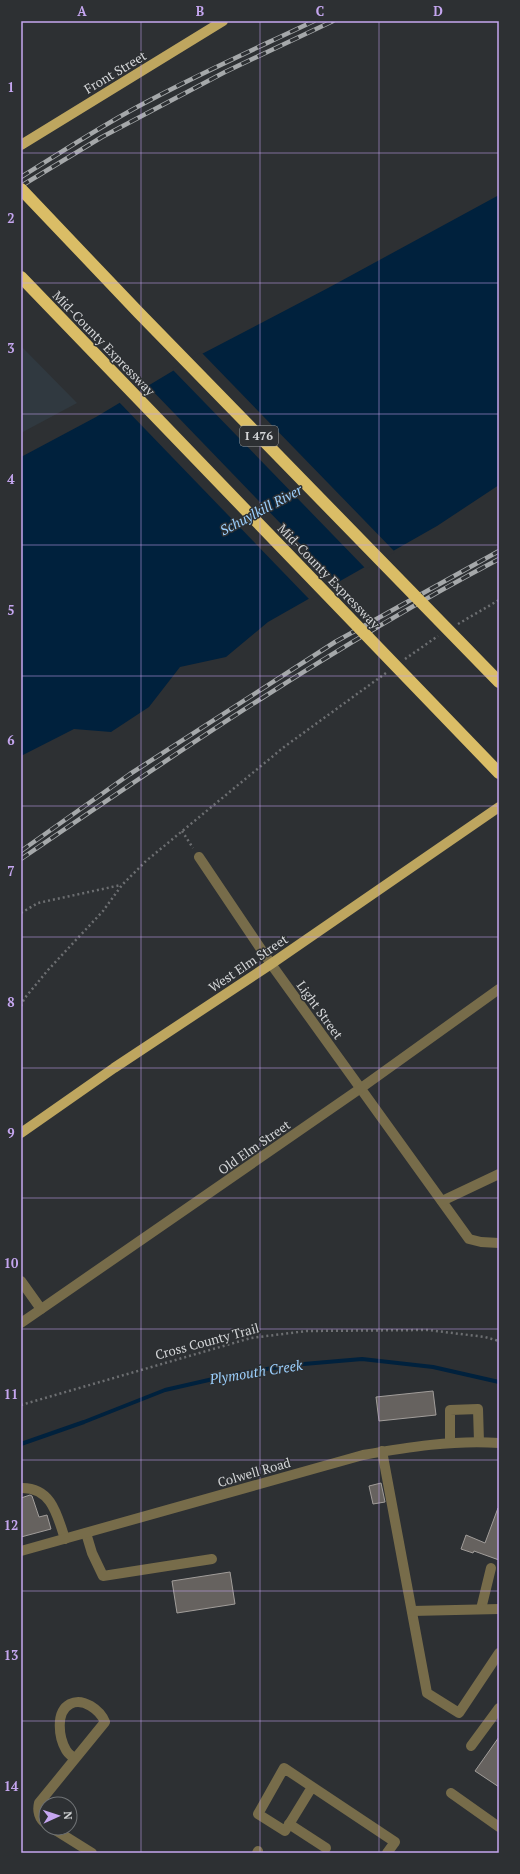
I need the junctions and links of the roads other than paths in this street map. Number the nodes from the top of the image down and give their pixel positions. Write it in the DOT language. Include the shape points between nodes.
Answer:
graph roads {
  1 [pos="223,21"];
  2 [pos="21,146"];
  3 [pos="21,189"];
  4 [pos="21,277"];
  5 [pos="499,682"];
  6 [pos="499,773"];
  7 [pos="499,807"];
  8 [pos="199,857"];
  9 [pos="271,964"];
  10 [pos="499,989"];
  11 [pos="361,1088"];
  12 [pos="21,1133"];
  13 [pos="499,1174"];
  14 [pos="442,1201"];
  15 [pos="499,1243"];
  16 [pos="21,1281"];
  17 [pos="41,1309"];
  18 [pos="21,1323"];
  19 [pos="479,1442"];
  20 [pos="450,1443"];
  21 [pos="499,1443"];
  22 [pos="382,1451"];
  23 [pos="21,1488"];
  24 [pos="86,1533"];
  25 [pos="65,1538"];
  26 [pos="21,1551"];
  27 [pos="212,1559"];
  28 [pos="491,1568"];
  29 [pos="481,1609"];
  30 [pos="499,1609"];
  31 [pos="412,1611"];
  32 [pos="499,1653"];
  33 [pos="499,1708"];
  34 [pos="471,1746"];
  35 [pos="75,1759"];
  36 [pos="312,1787"];
  37 [pos="451,1793"];
  38 [pos="45,1796"];
  39 [pos="289,1824"];
  40 [pos="499,1826"];
  41 [pos="65,1836"];
  42 [pos="326,1848"];
  43 [pos="92,1853"];
  44 [pos="388,1853"];
  1 -- 2 [label="main road, Front Street"];
  3 -- 5 [label="highway, I 476, bridge"];
  4 -- 6 [label="highway, Mid-County Expressway, bridge"];
  7 -- 9 [label="main road, West Elm Street"];
  8 -- 9 [label="street, Light Street"];
  9 -- 11 [label="street, Light Street"];
  9 -- 12 [label="main road, West Elm Street"];
  10 -- 11 [label="street, Old Elm Street"];
  11 -- 14 [label="street, Light Street"];
  11 -- 17 [label="street, Old Elm Street"];
  13 -- 14 [label="street"];
  14 -- 15 [label="street, Light Street" via="469,1239"];
  16 -- 17 [label="street"];
  17 -- 18 [label="street, Old Elm Street"];
  19 -- 20 [label="street, Colwell Road"];
  19 -- 20 [label="street" via="478,1409 450,1410"];
  19 -- 21 [label="street, Colwell Road"];
  20 -- 22 [label="street, Colwell Road"];
  22 -- 24 [label="street, Colwell Road"];
  22 -- 31 [label="street"];
  23 -- 25 [label="street" via="32,1488 44,1494"];
  24 -- 25 [label="street, Colwell Road"];
  24 -- 27 [label="street" via="92,1553 104,1576"];
  25 -- 26 [label="street, Colwell Road"];
  28 -- 29 [label="street"];
  29 -- 30 [label="street"];
  29 -- 31 [label="street"];
  31 -- 32 [label="street" via="427,1693 459,1713"];
  33 -- 34 [label="street"];
  35 -- 35 [label="street" via="105,1722 95,1708 76,1702 64,1709 60,1728 62,1742 67,1752"];
  35 -- 38 [label="street"];
  36 -- 39 [label="street"];
  36 -- 39 [label="street" via="284,1768 258,1814 285,1831"];
  36 -- 44 [label="street" via="395,1842"];
  37 -- 40 [label="street"];
  39 -- 42 [label="street"];
  41 -- 43 [label="street"];
}
